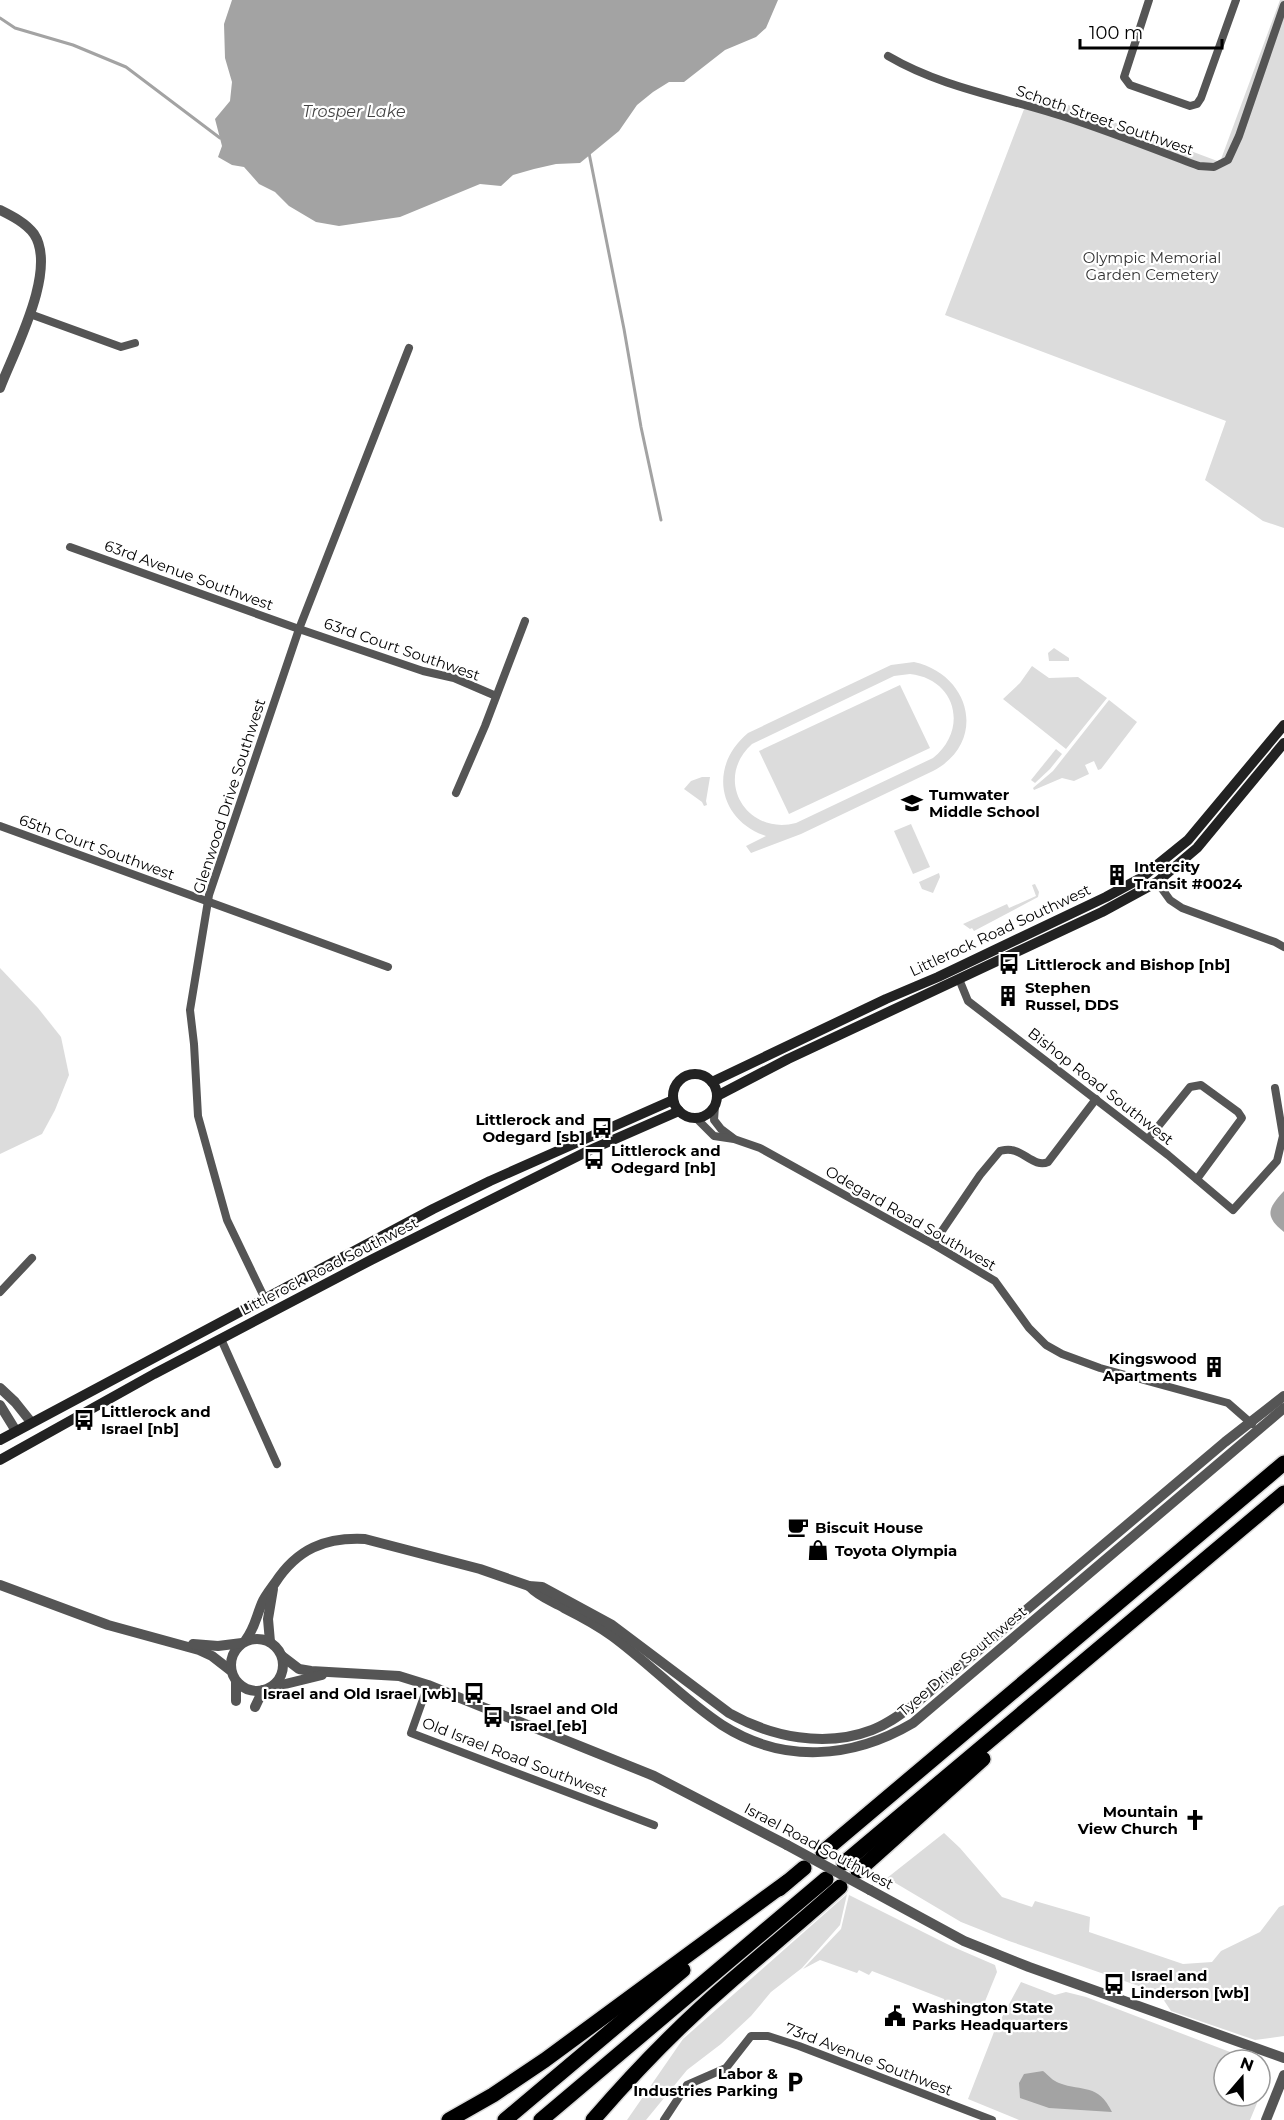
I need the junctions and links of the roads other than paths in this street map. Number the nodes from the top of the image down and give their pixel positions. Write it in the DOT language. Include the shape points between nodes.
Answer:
graph roads {
  1 [pos="1149,0"];
  2 [pos="1236,0"];
  3 [pos="1284,5"];
  4 [pos="888,56"];
  5 [pos="0,210"];
  6 [pos="30,314"];
  7 [pos="135,343"];
  8 [pos="409,348"];
  9 [pos="0,388"];
  10 [pos="70,547"];
  11 [pos="525,621"];
  12 [pos="299,629"];
  13 [pos="496,696"];
  14 [pos="1284,725"];
  15 [pos="1284,743"];
  16 [pos="456,794"];
  17 [pos="0,826"];
  18 [pos="1157,882"];
  19 [pos="207,902"];
  20 [pos="1284,947"];
  21 [pos="388,967"];
  22 [pos="958,979"];
  23 [pos="712,1082"];
  24 [pos="1275,1088"];
  25 [pos="1096,1098"];
  26 [pos="673,1100"];
  27 [pos="716,1101"];
  28 [pos="679,1111"];
  29 [pos="696,1118"];
  30 [pos="734,1139"];
  31 [pos="1148,1139"];
  32 [pos="1197,1179"];
  33 [pos="933,1244"];
  34 [pos="32,1258"];
  35 [pos="0,1292"];
  36 [pos="265,1299"];
  37 [pos="221,1339"];
  38 [pos="0,1388"];
  39 [pos="1284,1396"];
  40 [pos="0,1405"];
  41 [pos="1284,1408"];
  42 [pos="31,1422"];
  43 [pos="1254,1427"];
  44 [pos="16,1431"];
  45 [pos="0,1440"];
  46 [pos="0,1460"];
  47 [pos="1284,1463"];
  48 [pos="277,1464"];
  49 [pos="1284,1493"];
  50 [pos="274,1583"];
  51 [pos="0,1585"];
  52 [pos="165,1641"];
  53 [pos="243,1642"];
  54 [pos="270,1642"];
  55 [pos="282,1656"];
  56 [pos="230,1670"];
  57 [pos="337,1673"];
  58 [pos="236,1682"];
  59 [pos="428,1685"];
  60 [pos="267,1689"];
  61 [pos="236,1701"];
  62 [pos="255,1707"];
  63 [pos="654,1825"];
  64 [pos="823,1852"];
  65 [pos="851,1867"];
  66 [pos="804,1868"];
  67 [pos="826,1879"];
  68 [pos="787,1882"];
  69 [pos="840,1887"];
  70 [pos="1284,2058"];
  71 [pos="1284,2075"];
  72 [pos="449,2120"];
  73 [pos="505,2120"];
  74 [pos="541,2120"];
  75 [pos="593,2120"];
  76 [pos="664,2120"];
  77 [pos="992,2120"];
  78 [pos="1266,2120"];
  1 -- 2 [label="street" via="1124,77 1131,85 1190,106 1201,98"];
  3 -- 4 [label="street, Schoth Street Southwest" via="1239,136 1228,159 1214,167 1199,166 1054,114 950,84"];
  5 -- 6 [label="street" via="34,235 41,257"];
  6 -- 7 [label="street" via="121,347"];
  6 -- 9 [label="street"];
  8 -- 12 [label="street, Glenwood Drive Southwest"];
  10 -- 12 [label="street, 63rd Avenue Southwest"];
  11 -- 13 [label="street, 63rd Court Southwest"];
  12 -- 13 [label="street, 63rd Court Southwest" via="454,678"];
  12 -- 19 [label="street, Glenwood Drive Southwest"];
  13 -- 16 [label="street, 63rd Court Southwest"];
  14 -- 23 [label="main road, Littlerock Road Southwest" via="1188,840 1141,878"];
  15 -- 18 [label="main road, Littlerock Road Southwest" via="1197,848"];
  17 -- 19 [label="street, 65th Court Southwest"];
  18 -- 20 [label="street" via="1170,900 1182,908"];
  18 -- 22 [label="main road, Littlerock Road Southwest"];
  19 -- 21 [label="street, 65th Court Southwest"];
  19 -- 36 [label="street, Glenwood Drive Southwest" via="190,1010 198,1116 227,1220"];
  22 -- 25 [label="street, Bishop Road Southwest" via="969,1001"];
  22 -- 27 [label="main road, Littlerock Road Southwest" via="788,1059"];
  23 -- 26 [label="main road" via="699,1074 685,1076 675,1086"];
  23 -- 27 [label="main road"];
  24 -- 32 [label="street, Bishop Road Southwest" via="1283,1136 1277,1161 1233,1210"];
  25 -- 31 [label="street, Bishop Road Southwest"];
  25 -- 33 [label="street" via="1048,1162 1036,1162 1011,1150 1000,1151"];
  26 -- 28 [label="main road"];
  26 -- 36 [label="main road, Littlerock Road Southwest" via="490,1181"];
  27 -- 29 [label="main road, Littlerock Road Southwest" via="710,1113"];
  27 -- 30 [label="street" via="714,1120"];
  28 -- 29 [label="main road"];
  28 -- 37 [label="main road, Littlerock Road Southwest" via="590,1150"];
  29 -- 30 [label="street, Odegard Road Southwest" via="714,1136"];
  30 -- 33 [label="street, Odegard Road Southwest" via="760,1148"];
  31 -- 32 [label="street, Bishop Road Southwest"];
  31 -- 32 [label="street" via="1190,1087 1201,1085 1238,1112 1242,1118"];
  33 -- 43 [label="street, Odegard Road Southwest" via="998,1284 1046,1345 1100,1368 1228,1403"];
  34 -- 35 [label="street"];
  36 -- 42 [label="main road, Littlerock Road Southwest"];
  37 -- 46 [label="main road, Littlerock Road Southwest"];
  37 -- 48 [label="street"];
  38 -- 42 [label="street"];
  39 -- 43 [label="street, Tyee Drive Southwest"];
  40 -- 44 [label="street"];
  41 -- 43 [label="street, Tyee Drive Southwest"];
  42 -- 44 [label="main road, Littlerock Road Southwest"];
  43 -- 50 [label="street, Tyee Drive Southwest" via="915,1704 891,1721 851,1736 785,1736 747,1723 612,1625 542,1587 480,1569 365,1539 347,1538 331,1540 304,1552"];
  44 -- 45 [label="main road, Littlerock Road Southwest"];
  47 -- 64 [label="highway"];
  49 -- 65 [label="highway" via="1091,1656 1028,1719"];
  50 -- 53 [label="street, Tyee Drive Southwest"];
  50 -- 54 [label="street" via="268,1618"];
  51 -- 52 [label="street" via="108,1625"];
  52 -- 53 [label="street" via="216,1646"];
  52 -- 56 [label="street" via="212,1656"];
  53 -- 54 [label="street"];
  53 -- 56 [label="street" via="232,1653"];
  54 -- 55 [label="street"];
  55 -- 57 [label="street, Israel Road Southwest" via="299,1669"];
  55 -- 60 [label="street" via="282,1673"];
  56 -- 58 [label="street"];
  57 -- 59 [label="street, Israel Road Southwest" via="399,1676"];
  57 -- 60 [label="street, Israel Road Southwest"];
  58 -- 60 [label="street" via="246,1689"];
  58 -- 61 [label="street"];
  59 -- 63 [label="street, Old Israel Road Southwest" via="411,1733"];
  59 -- 70 [label="street, Israel Road Southwest, bridge" via="654,1776 964,1941"];
  60 -- 62 [label="street"];
  66 -- 68 [label="highway"];
  67 -- 74 [label="highway"];
  68 -- 72 [label="highway" via="527,2072"];
  68 -- 73 [label="highway"];
  69 -- 75 [label="highway" via="678,2029"];
  71 -- 78 [label="street"];
  76 -- 77 [label="street, 73rd Avenue Southwest" via="687,2085 726,2068 751,2036 768,2036 799,2046"];
}
